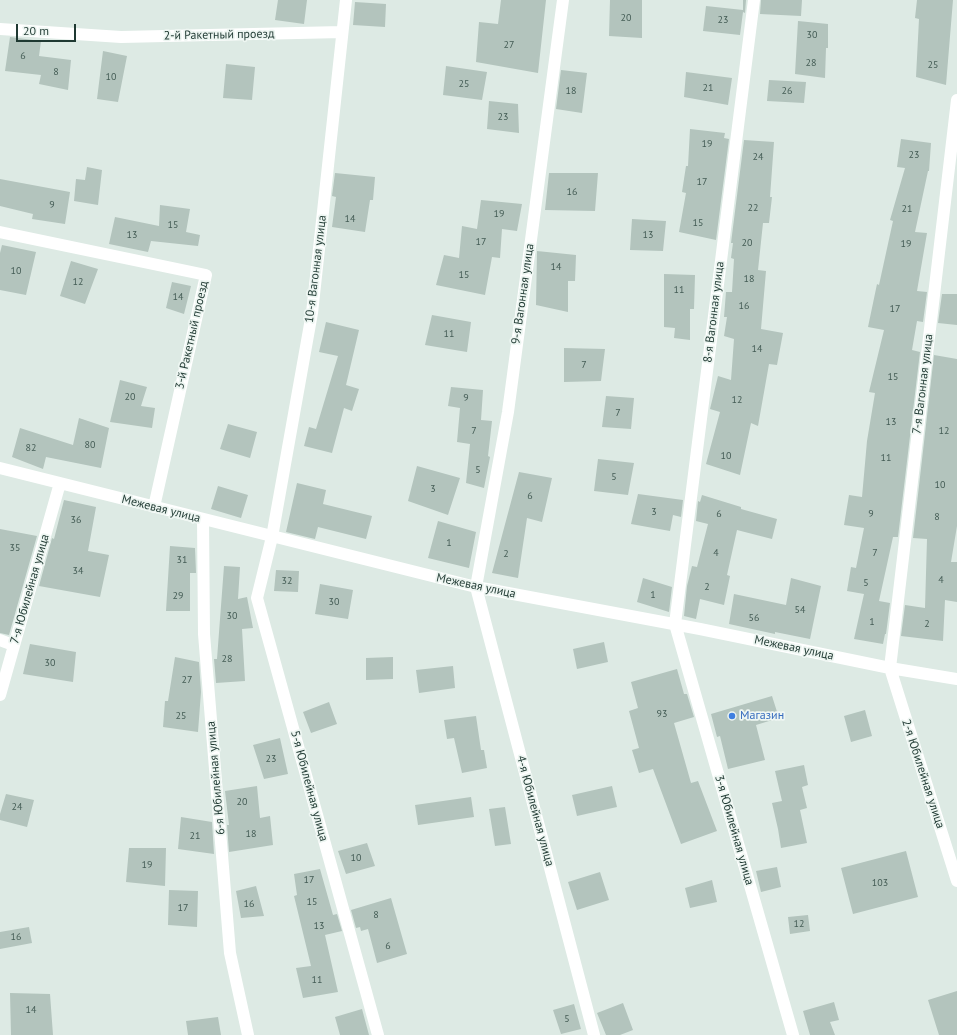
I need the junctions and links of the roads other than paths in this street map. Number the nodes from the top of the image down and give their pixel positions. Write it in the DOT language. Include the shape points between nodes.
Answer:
graph roads {
  1 [pos="346,0"];
  2 [pos="563,0"];
  3 [pos="754,0"];
  4 [pos="0,29"];
  5 [pos="342,32"];
  6 [pos="957,100"];
  7 [pos="0,232"];
  8 [pos="0,468"];
  9 [pos="60,483"];
  10 [pos="154,507"];
  11 [pos="203,519"];
  12 [pos="272,537"];
  13 [pos="476,587"];
  14 [pos="675,624"];
  15 [pos="0,640"];
  16 [pos="13,645"];
  17 [pos="890,668"];
  18 [pos="957,679"];
  19 [pos="0,696"];
  20 [pos="957,881"];
  21 [pos="248,1035"];
  22 [pos="378,1035"];
  23 [pos="594,1035"];
  24 [pos="793,1035"];
  1 -- 5 [label="street, 10-я Вагонная улица"];
  2 -- 13 [label="street, 9-я Вагонная улица" via="508,412"];
  3 -- 14 [label="street, 8-я Вагонная улица"];
  4 -- 5 [label="street, 2-й Ракетный проезд" via="121,37"];
  5 -- 12 [label="street, 10-я Вагонная улица" via="312,313"];
  6 -- 17 [label="street, 7-я Вагонная улица"];
  7 -- 10 [label="street, 3-й Ракетный проезд" via="206,275"];
  8 -- 9 [label="street, Межевая улица"];
  9 -- 10 [label="street, Межевая улица"];
  9 -- 16 [label="street, 7-я Юбилейная улица"];
  10 -- 11 [label="street, Межевая улица"];
  11 -- 12 [label="street, Межевая улица"];
  11 -- 21 [label="street, 6-я Юбилейная улица" via="204,634 230,953"];
  12 -- 13 [label="street, Межевая улица"];
  12 -- 22 [label="street, 5-я Юбилейная улица" via="257,598"];
  13 -- 14 [label="street, Межевая улица"];
  13 -- 23 [label="street, 4-я Юбилейная улица"];
  14 -- 17 [label="street, Межевая улица"];
  14 -- 24 [label="street, 3-я Юбилейная улица"];
  15 -- 16 [label="street"];
  16 -- 19 [label="street, 7-я Юбилейная улица"];
  17 -- 18 [label="street, Межевая улица"];
  17 -- 20 [label="street, 2-я Юбилейная улица"];
}
